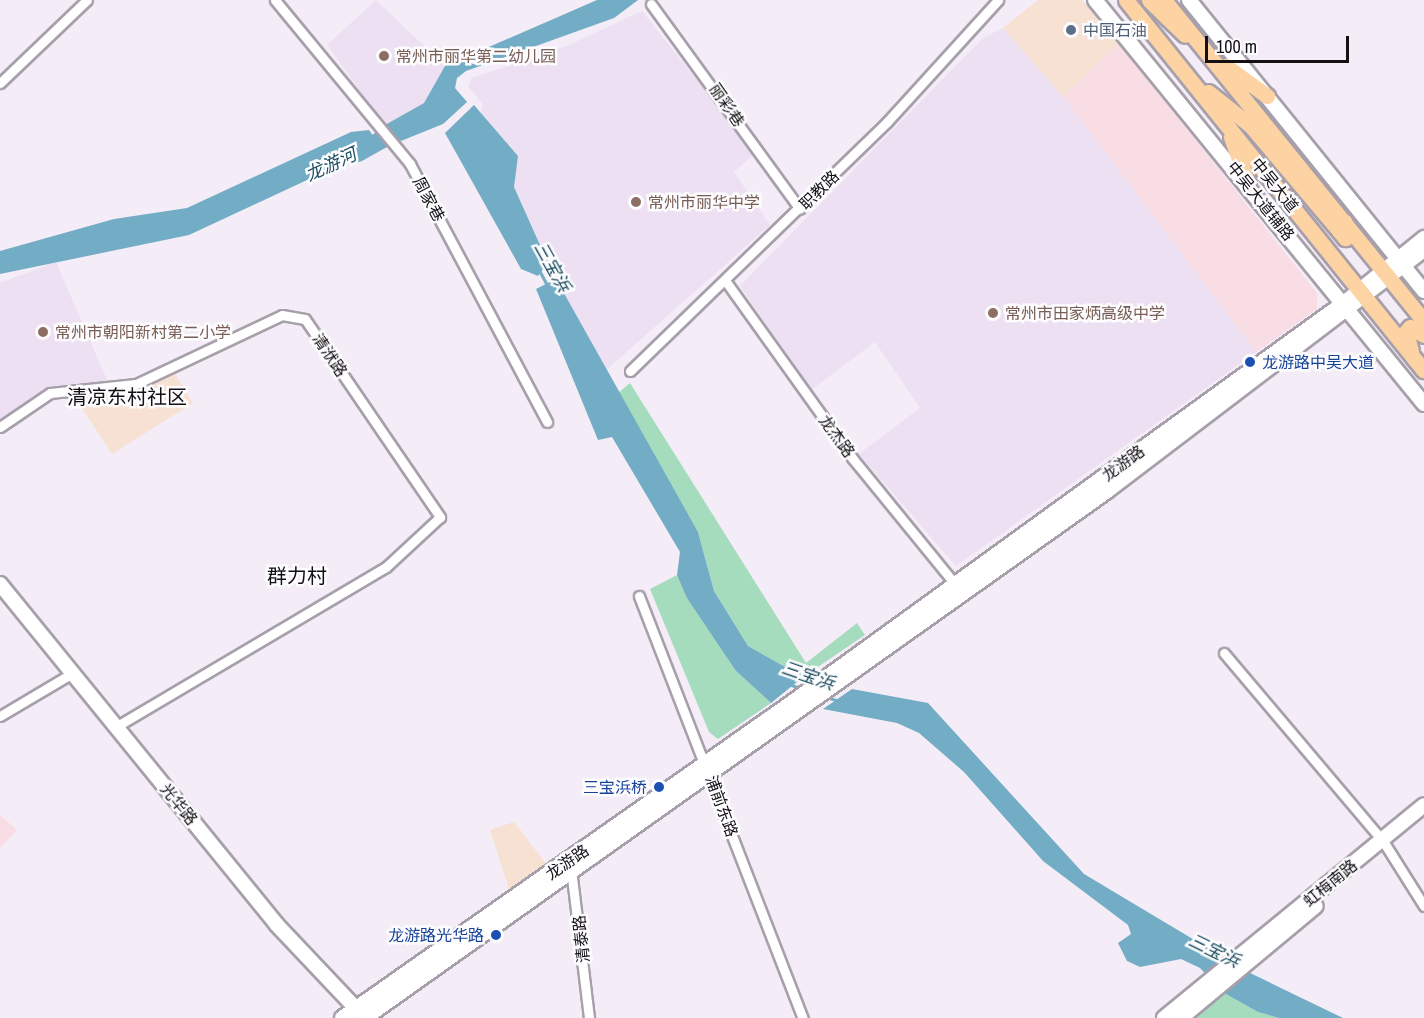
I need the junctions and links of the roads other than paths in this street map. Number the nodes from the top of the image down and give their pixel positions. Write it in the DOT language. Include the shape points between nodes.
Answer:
graph roads {
  1 [pos="87,0"];
  2 [pos="275,0"];
  3 [pos="998,0"];
  4 [pos="1095,0"];
  5 [pos="1126,0"];
  6 [pos="1149,0"];
  7 [pos="1164,0"];
  8 [pos="1189,0"];
  9 [pos="651,4"];
  10 [pos="1209,54"];
  11 [pos="1187,75"];
  12 [pos="0,83"];
  13 [pos="1267,96"];
  14 [pos="1228,126"];
  15 [pos="1248,184"];
  16 [pos="800,209"];
  17 [pos="1342,217"];
  18 [pos="1424,238"];
  19 [pos="1424,250"];
  20 [pos="1401,262"];
  21 [pos="1387,274"];
  22 [pos="727,282"];
  23 [pos="1424,291"];
  24 [pos="1363,294"];
  25 [pos="1348,306"];
  26 [pos="1424,321"];
  27 [pos="1424,335"];
  28 [pos="1413,356"];
  29 [pos="1424,370"];
  30 [pos="630,371"];
  31 [pos="1424,404"];
  32 [pos="547,422"];
  33 [pos="0,427"];
  34 [pos="0,584"];
  35 [pos="956,584"];
  36 [pos="639,596"];
  37 [pos="1224,653"];
  38 [pos="74,672"];
  39 [pos="0,716"];
  40 [pos="117,726"];
  41 [pos="708,769"];
  42 [pos="1424,805"];
  43 [pos="1424,817"];
  44 [pos="1385,844"];
  45 [pos="569,867"];
  46 [pos="1424,906"];
  47 [pos="1206,990"];
  48 [pos="363,1015"];
  49 [pos="342,1018"];
  50 [pos="589,1018"];
  51 [pos="803,1018"];
  52 [pos="1164,1018"];
  53 [pos="1181,1018"];
  1 -- 12 [label="street"];
  2 -- 32 [label="street, 周家巷" via="410,164"];
  3 -- 16 [label="street, 职教路"];
  4 -- 15 [label="main road, 中吴大道辅路"];
  5 -- 11 [label="main road, 中吴大道"];
  6 -- 10 [label="main road"];
  7 -- 10 [label="main road, 中吴大道"];
  8 -- 13 [label="main road"];
  9 -- 16 [label="street, 丽彩巷"];
  10 -- 13 [label="main road"];
  10 -- 17 [label="main road, 中吴大道"];
  11 -- 14 [label="main road, 中吴大道"];
  11 -- 17 [label="main road" via="1250,125 1345,238 1350,235"];
  13 -- 20 [label="main road"];
  14 -- 15 [label="main road"];
  14 -- 24 [label="main road, 中吴大道"];
  15 -- 25 [label="main road, 中吴大道辅路"];
  16 -- 22 [label="street, 职教路"];
  17 -- 21 [label="main road, 中吴大道"];
  18 -- 20 [label="main road, 龙游路"];
  19 -- 20 [label="main road, 龙游路"];
  20 -- 21 [label="main road, 龙游路"];
  20 -- 23 [label="main road"];
  21 -- 24 [label="main road, 龙游路"];
  21 -- 26 [label="main road, 中吴大道"];
  22 -- 30 [label="street, 职教路"];
  22 -- 35 [label="street, 龙杰路" via="853,459"];
  24 -- 25 [label="main road, 龙游路"];
  24 -- 28 [label="main road, 中吴大道"];
  25 -- 31 [label="main road, 中吴大道辅路"];
  25 -- 35 [label="main road, 龙游路"];
  25 -- 41 [label="main road, 龙游路" via="832,688"];
  27 -- 28 [label="main road" via="1410,327 1406,332"];
  28 -- 29 [label="main road, 中吴大道"];
  33 -- 40 [label="street, 清洑路" via="50,393 136,384 282,315 305,319 440,517 386,567"];
  34 -- 38 [label="main road, 光华路"];
  35 -- 41 [label="main road, 龙游路" via="790,703"];
  36 -- 41 [label="street, 浦前东路"];
  37 -- 44 [label="street"];
  38 -- 39 [label="street"];
  38 -- 40 [label="main road, 光华路"];
  40 -- 48 [label="main road, 光华路" via="277,925"];
  41 -- 45 [label="main road, 龙游路"];
  41 -- 51 [label="street, 浦前东路"];
  42 -- 44 [label="main road, 虹梅南路"];
  43 -- 44 [label="main road, 虹梅南路"];
  44 -- 46 [label="street"];
  44 -- 47 [label="main road, 虹梅南路"];
  45 -- 48 [label="main road, 龙游路"];
  45 -- 50 [label="street, 清泰路"];
  47 -- 52 [label="main road"];
  47 -- 53 [label="main road"];
  48 -- 49 [label="main road, 龙游路"];
}
